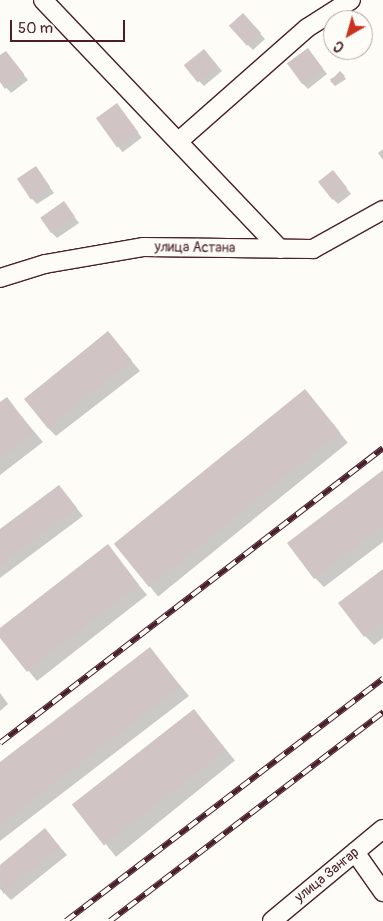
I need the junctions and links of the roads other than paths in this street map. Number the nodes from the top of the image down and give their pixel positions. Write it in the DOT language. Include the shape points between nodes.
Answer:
graph roads {
  1 [pos="42,0"];
  2 [pos="351,0"];
  3 [pos="180,140"];
  4 [pos="383,210"];
  5 [pos="280,249"];
  6 [pos="0,278"];
  7 [pos="383,829"];
  8 [pos="355,852"];
  9 [pos="383,892"];
  10 [pos="272,921"];
  1 -- 3 [label="street"];
  2 -- 3 [label="street" via="307,28"];
  3 -- 5 [label="street"];
  4 -- 5 [label="street, улица Астана" via="313,249"];
  5 -- 6 [label="street, улица Астана" via="143,247 45,264"];
  7 -- 8 [label="street, улица Зангар"];
  8 -- 9 [label="street"];
  8 -- 10 [label="street, улица Зангар"];
}
